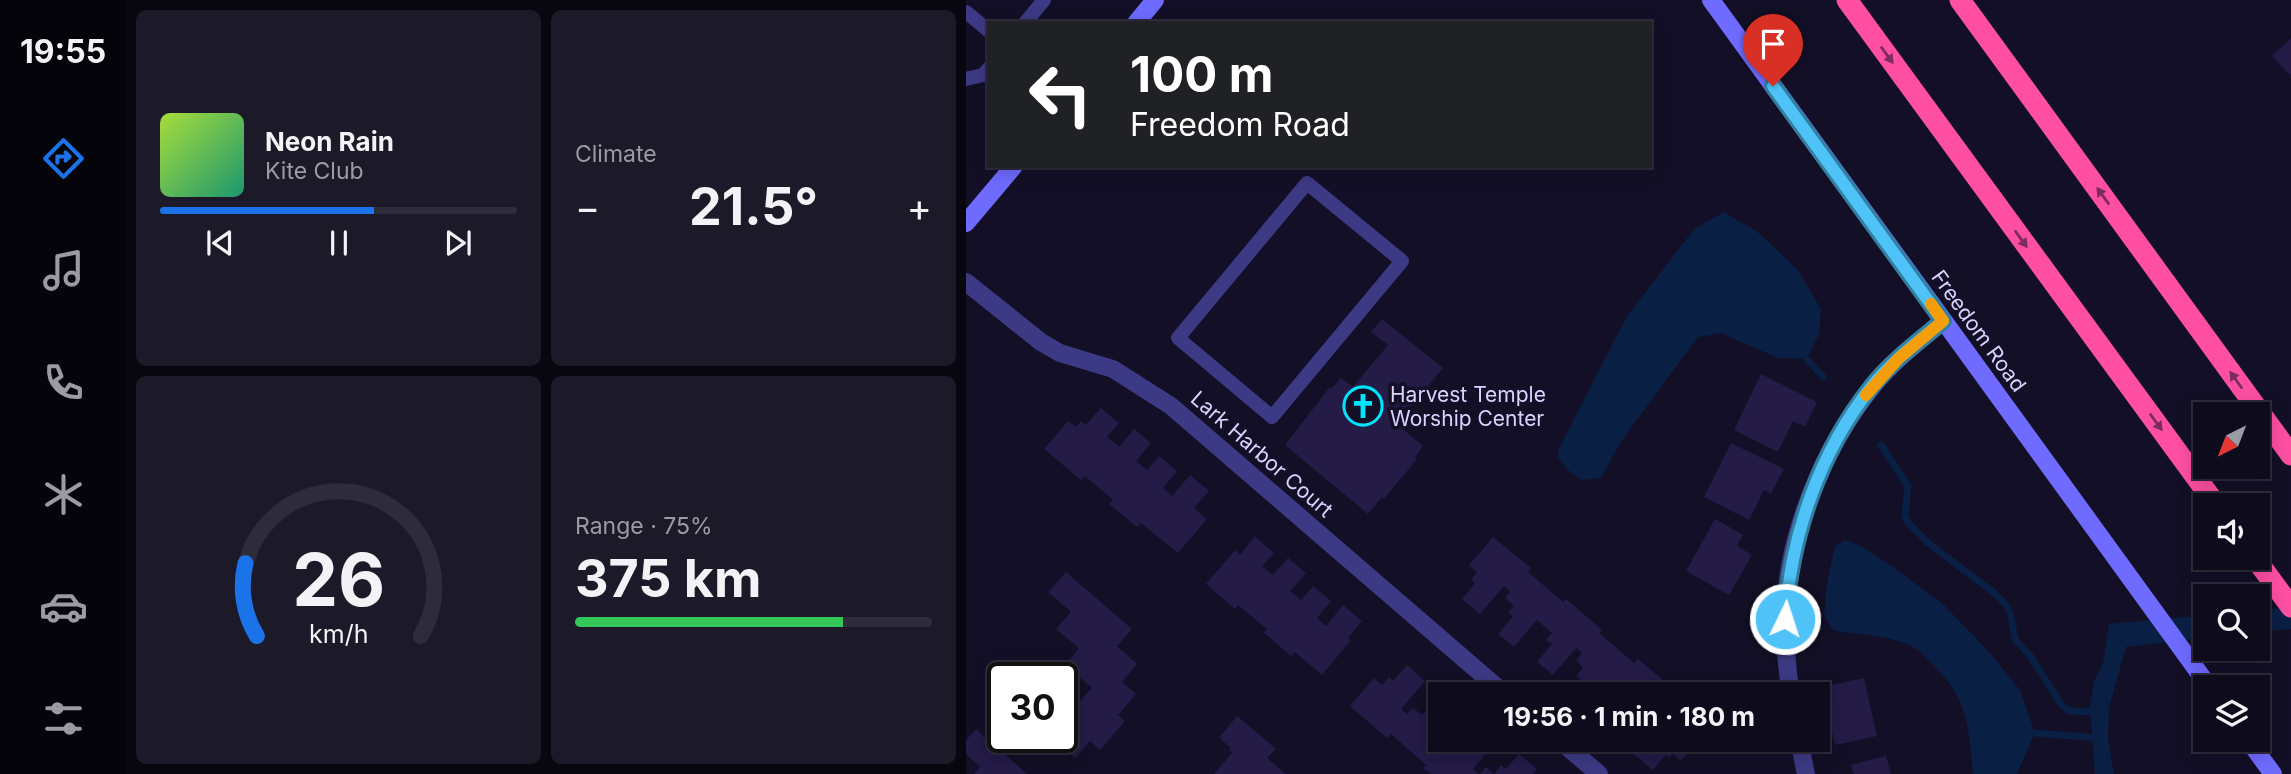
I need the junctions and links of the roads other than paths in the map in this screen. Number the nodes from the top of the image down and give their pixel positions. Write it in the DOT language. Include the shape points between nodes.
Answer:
graph roads {
  1 [pos="1044,0"];
  2 [pos="1155,0"];
  3 [pos="1711,0"];
  4 [pos="1847,0"];
  5 [pos="1960,0"];
  6 [pos="966,12"];
  7 [pos="1028,21"];
  8 [pos="1138,21"];
  9 [pos="987,29"];
  10 [pos="987,71"];
  11 [pos="966,79"];
  12 [pos="1012,168"];
  13 [pos="966,223"];
  14 [pos="1252,249"];
  15 [pos="966,282"];
  16 [pos="1943,321"];
  17 [pos="2291,455"];
  18 [pos="2207,493"];
  19 [pos="2264,570"];
  20 [pos="2287,602"];
  21 [pos="2201,675"];
  22 [pos="1492,682"];
  23 [pos="1789,682"];
  24 [pos="1573,752"];
  25 [pos="1801,752"];
  26 [pos="2257,752"];
  27 [pos="1599,774"];
  28 [pos="1806,774"];
  29 [pos="2273,774"];
  1 -- 7 [label="lane"];
  2 -- 8 [label="street"];
  3 -- 16 [label="street, Freedom Road"];
  4 -- 18 [label="highway, one-way"];
  17 -- 5 [label="highway, one-way"];
  6 -- 9 [label="lane"];
  10 -- 11 [label="lane"];
  12 -- 13 [label="street"];
  14 -- 14 [label="lane" via="1307,183 1402,261 1272,417 1178,338"];
  15 -- 22 [label="street, Lark Harbor Court" via="1041,342 1060,353 1113,369 1171,406"];
  16 -- 21 [label="street, Freedom Road"];
  16 -- 23 [label="street" via="1873,386 1824,464 1798,531 1788,578 1785,645"];
  19 -- 20 [label="highway"];
  24 -- 27 [label="street"];
  25 -- 28 [label="street"];
  26 -- 29 [label="street"];
}
